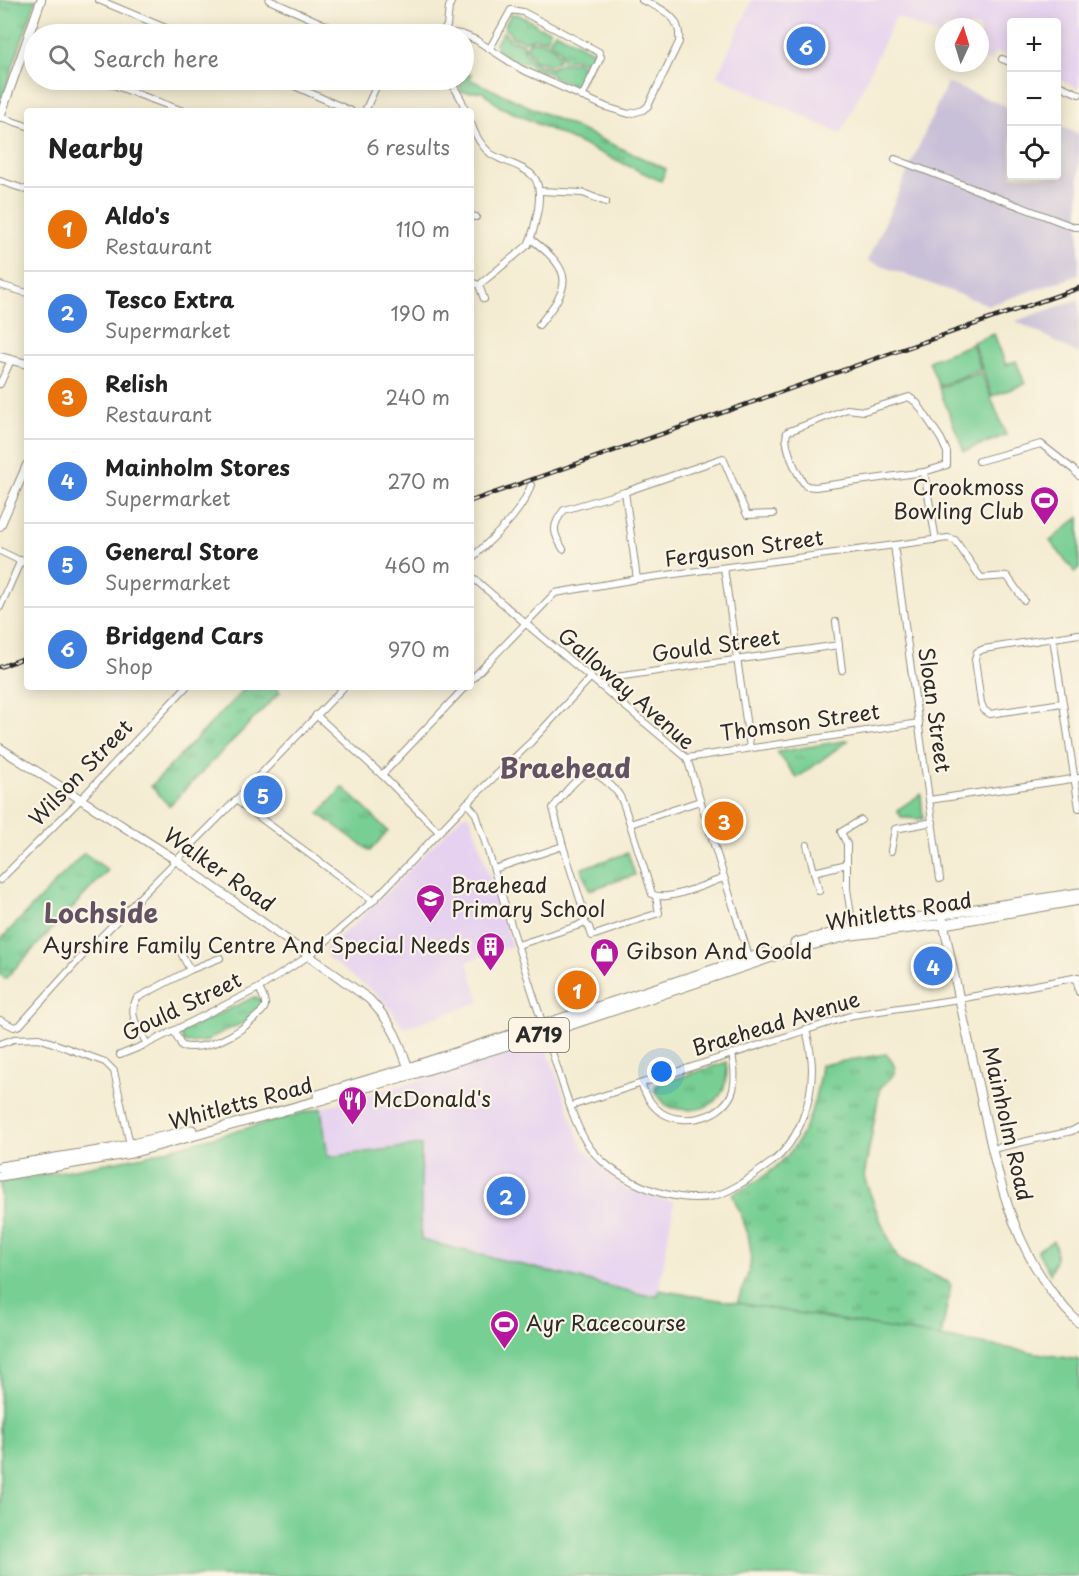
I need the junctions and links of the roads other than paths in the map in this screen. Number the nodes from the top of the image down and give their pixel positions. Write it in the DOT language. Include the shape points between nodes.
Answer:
graph roads {
  1 [pos="41,0"];
  2 [pos="99,0"];
  3 [pos="269,0"];
  4 [pos="452,0"];
  5 [pos="642,0"];
  6 [pos="32,24"];
  7 [pos="156,24"];
  8 [pos="323,24"];
  9 [pos="447,24"];
  10 [pos="474,41"];
  11 [pos="24,47"];
  12 [pos="490,48"];
  13 [pos="22,52"];
  14 [pos="1002,59"];
  15 [pos="1007,61"];
  16 [pos="1061,86"];
  17 [pos="127,90"];
  18 [pos="304,90"];
  19 [pos="374,90"];
  20 [pos="456,90"];
  21 [pos="1079,94"];
  22 [pos="582,97"];
  23 [pos="175,108"];
  24 [pos="344,108"];
  25 [pos="366,108"];
  26 [pos="465,108"];
  27 [pos="0,117"];
  28 [pos="24,125"];
  29 [pos="474,138"];
  30 [pos="895,159"];
  31 [pos="0,181"];
  32 [pos="24,189"];
  33 [pos="540,191"];
  34 [pos="606,202"];
  35 [pos="1079,227"];
  36 [pos="531,239"];
  37 [pos="474,283"];
  38 [pos="0,285"];
  39 [pos="479,285"];
  40 [pos="24,292"];
  41 [pos="484,299"];
  42 [pos="539,325"];
  43 [pos="0,357"];
  44 [pos="11,360"];
  45 [pos="24,363"];
  46 [pos="0,384"];
  47 [pos="979,461"];
  48 [pos="24,472"];
  49 [pos="924,472"];
  50 [pos="1079,476"];
  51 [pos="531,485"];
  52 [pos="625,492"];
  53 [pos="772,514"];
  54 [pos="0,526"];
  55 [pos="936,540"];
  56 [pos="894,545"];
  57 [pos="563,549"];
  58 [pos="0,551"];
  59 [pos="474,556"];
  60 [pos="24,562"];
  61 [pos="724,568"];
  62 [pos="474,579"];
  63 [pos="637,579"];
  64 [pos="1024,600"];
  65 [pos="0,608"];
  66 [pos="836,622"];
  67 [pos="525,623"];
  68 [pos="1079,634"];
  69 [pos="1053,638"];
  70 [pos="838,645"];
  71 [pos="737,660"];
  72 [pos="842,670"];
  73 [pos="474,677"];
  74 [pos="591,677"];
  75 [pos="601,686"];
  76 [pos="183,690"];
  77 [pos="341,690"];
  78 [pos="462,690"];
  79 [pos="1062,703"];
  80 [pos="316,715"];
  81 [pos="919,723"];
  82 [pos="0,748"];
  83 [pos="750,748"];
  84 [pos="687,758"];
  85 [pos="382,775"];
  86 [pos="1077,778"];
  87 [pos="80,800"];
  88 [pos="236,800"];
  89 [pos="929,800"];
  90 [pos="700,801"];
  91 [pos="467,803"];
  92 [pos="1079,808"];
  93 [pos="861,820"];
  94 [pos="933,822"];
  95 [pos="630,824"];
  96 [pos="439,832"];
  97 [pos="807,845"];
  98 [pos="563,846"];
  99 [pos="891,851"];
  100 [pos="176,860"];
  101 [pos="846,864"];
  102 [pos="494,869"];
  103 [pos="814,872"];
  104 [pos="724,878"];
  105 [pos="940,879"];
  106 [pos="0,880"];
  107 [pos="819,891"];
  108 [pos="1079,893"];
  109 [pos="656,897"];
  110 [pos="373,900"];
  111 [pos="1079,900"];
  112 [pos="943,920"];
  113 [pos="584,922"];
  114 [pos="853,928"];
  115 [pos="518,945"];
  116 [pos="181,953"];
  117 [pos="310,955"];
  118 [pos="750,957"];
  119 [pos="220,958"];
  120 [pos="190,970"];
  121 [pos="1077,977"];
  122 [pos="259,988"];
  123 [pos="1079,992"];
  124 [pos="959,999"];
  125 [pos="0,1020"];
  126 [pos="544,1029"];
  127 [pos="806,1029"];
  128 [pos="174,1030"];
  129 [pos="0,1044"];
  130 [pos="147,1044"];
  131 [pos="732,1053"];
  132 [pos="120,1055"];
  133 [pos="409,1072"];
  134 [pos="641,1084"];
  135 [pos="571,1106"];
  136 [pos="1079,1127"];
  137 [pos="130,1145"];
  138 [pos="992,1149"];
  139 [pos="0,1167"];
  140 [pos="0,1176"];
  141 [pos="1079,1323"];
  1 -- 6 [label="street"];
  2 -- 7 [label="street"];
  3 -- 8 [label="street"];
  4 -- 9 [label="street"];
  5 -- 22 [label="street" via="670,14 680,35 648,106 621,113"];
  10 -- 12 [label="street"];
  11 -- 13 [label="street"];
  12 -- 22 [label="street" via="521,69"];
  12 -- 22 [label="street" via="511,10 523,12 599,51 601,57"];
  13 -- 27 [label="street"];
  14 -- 15 [label="street"];
  16 -- 21 [label="street"];
  17 -- 23 [label="street"];
  18 -- 24 [label="street"];
  19 -- 25 [label="street"];
  20 -- 26 [label="street"];
  27 -- 28 [label="street"];
  29 -- 33 [label="street" via="492,154 530,171 538,180"];
  30 -- 35 [label="street"];
  31 -- 32 [label="street"];
  33 -- 34 [label="street" via="583,193"];
  33 -- 36 [label="street"];
  36 -- 39 [label="street"];
  36 -- 42 [label="street" via="562,270 559,300"];
  37 -- 39 [label="street"];
  38 -- 40 [label="street"];
  39 -- 41 [label="street"];
  43 -- 44 [label="street"];
  44 -- 45 [label="street"];
  44 -- 46 [label="street"];
  47 -- 50 [label="street" via="1041,444"];
  48 -- 54 [label="street"];
  49 -- 49 [label="street" via="814,488 806,486 796,471 785,439 794,428 847,410 864,411 909,397 917,403 947,452 947,465"];
  49 -- 55 [label="street"];
  51 -- 59 [label="street" via="514,515"];
  52 -- 53 [label="street" via="723,458 747,515"];
  52 -- 57 [label="street" via="564,510 555,527 555,536"];
  52 -- 63 [label="street"];
  55 -- 56 [label="street, Ferguson Street"];
  55 -- 64 [label="street, Ferguson Street" via="956,540 981,578 1007,576"];
  56 -- 61 [label="street, Ferguson Street"];
  56 -- 81 [label="street, Sloan Street"];
  58 -- 60 [label="street"];
  60 -- 65 [label="street"];
  61 -- 63 [label="street, Ferguson Street"];
  61 -- 71 [label="street"];
  62 -- 67 [label="street, Galloway Avenue"];
  63 -- 67 [label="street, Ferguson Street" via="555,593"];
  66 -- 70 [label="street"];
  67 -- 73 [label="street, Ferguson Street"];
  67 -- 74 [label="street, Galloway Avenue"];
  68 -- 69 [label="street"];
  69 -- 79 [label="street"];
  69 -- 79 [label="street" via="977,652 981,703 990,714"];
  70 -- 71 [label="street, Gould Street"];
  70 -- 72 [label="street"];
  71 -- 75 [label="street, Gould Street" via="616,677"];
  71 -- 83 [label="street"];
  74 -- 75 [label="street, Galloway Avenue"];
  74 -- 91 [label="street"];
  75 -- 84 [label="street, Galloway Avenue"];
  76 -- 87 [label="street, Wilson Street"];
  77 -- 80 [label="street"];
  78 -- 85 [label="street"];
  79 -- 86 [label="street"];
  80 -- 85 [label="street"];
  80 -- 88 [label="street"];
  81 -- 83 [label="street, Thomson Street"];
  81 -- 89 [label="street, Sloan Street"];
  82 -- 87 [label="street, Walker Road"];
  83 -- 84 [label="street, Thomson Street"];
  84 -- 90 [label="street, Galloway Avenue"];
  85 -- 96 [label="street"];
  86 -- 89 [label="street"];
  86 -- 92 [label="street"];
  87 -- 100 [label="street, Walker Road"];
  87 -- 106 [label="street, Wilson Street"];
  88 -- 100 [label="street"];
  88 -- 110 [label="street"];
  89 -- 94 [label="street, Sloan Street"];
  90 -- 95 [label="street"];
  90 -- 104 [label="street, Galloway Avenue"];
  91 -- 96 [label="street"];
  91 -- 102 [label="street" via="476,814"];
  93 -- 101 [label="street" via="841,832 847,844"];
  94 -- 99 [label="street" via="895,829"];
  94 -- 105 [label="street, Sloan Street"];
  95 -- 98 [label="street" via="621,795 588,772 553,808"];
  95 -- 109 [label="street"];
  96 -- 110 [label="street"];
  97 -- 103 [label="street"];
  98 -- 102 [label="street"];
  98 -- 113 [label="street" via="585,911"];
  100 -- 117 [label="street, Walker Road"];
  100 -- 125 [label="street" via="20,1025 14,1027"];
  101 -- 103 [label="street"];
  101 -- 114 [label="street"];
  102 -- 115 [label="street"];
  103 -- 107 [label="street"];
  104 -- 109 [label="street"];
  104 -- 118 [label="street, Galloway Avenue"];
  108 -- 112 [label="main road, Whitletts Road / A719"];
  109 -- 113 [label="street" via="659,913 592,936"];
  110 -- 117 [label="street, Gould Street"];
  111 -- 112 [label="main road, Whitletts Road / A719"];
  112 -- 114 [label="main road, Whitletts Road / A719"];
  112 -- 124 [label="street, Mainholm Road"];
  112 -- 126 [label="main road, Whitletts Road / A719" via="799,948"];
  113 -- 115 [label="street"];
  114 -- 118 [label="main road, Whitletts Road / A719"];
  115 -- 126 [label="street"];
  116 -- 120 [label="street"];
  117 -- 122 [label="street, Gould Street"];
  117 -- 133 [label="street, Walker Road" via="369,999 386,1017"];
  118 -- 126 [label="main road, Whitletts Road / A719"];
  119 -- 120 [label="street"];
  120 -- 130 [label="street" via="134,1002 132,1014"];
  121 -- 123 [label="street"];
  121 -- 124 [label="street, Braehead Avenue"];
  122 -- 128 [label="street, Gould Street"];
  122 -- 128 [label="street" via="265,1007 234,1034 189,1048 182,1046"];
  124 -- 127 [label="street, Braehead Avenue" via="853,1015"];
  124 -- 138 [label="street, Mainholm Road"];
  126 -- 133 [label="main road, Whitletts Road / A719"];
  126 -- 135 [label="street"];
  127 -- 131 [label="street, Braehead Avenue"];
  127 -- 135 [label="street" via="812,1069 810,1093 802,1120 784,1152 740,1186 712,1196 684,1197 658,1192 608,1166 586,1142"];
  128 -- 130 [label="street, Gould Street"];
  129 -- 137 [label="street" via="39,1038 105,1062 114,1071"];
  130 -- 132 [label="street, Gould Street"];
  131 -- 134 [label="street, Braehead Avenue"];
  131 -- 134 [label="street" via="732,1092 718,1110 705,1117 689,1120 662,1113 649,1101"];
  133 -- 137 [label="main road, Whitletts Road / A719"];
  133 -- 140 [label="main road, Whitletts Road / A719" via="131,1152"];
  134 -- 135 [label="street, Braehead Avenue"];
  136 -- 138 [label="street"];
  137 -- 139 [label="main road, Whitletts Road / A719"];
  138 -- 141 [label="street, Mainholm Road" via="1008,1212 1023,1245 1038,1273"];
}
